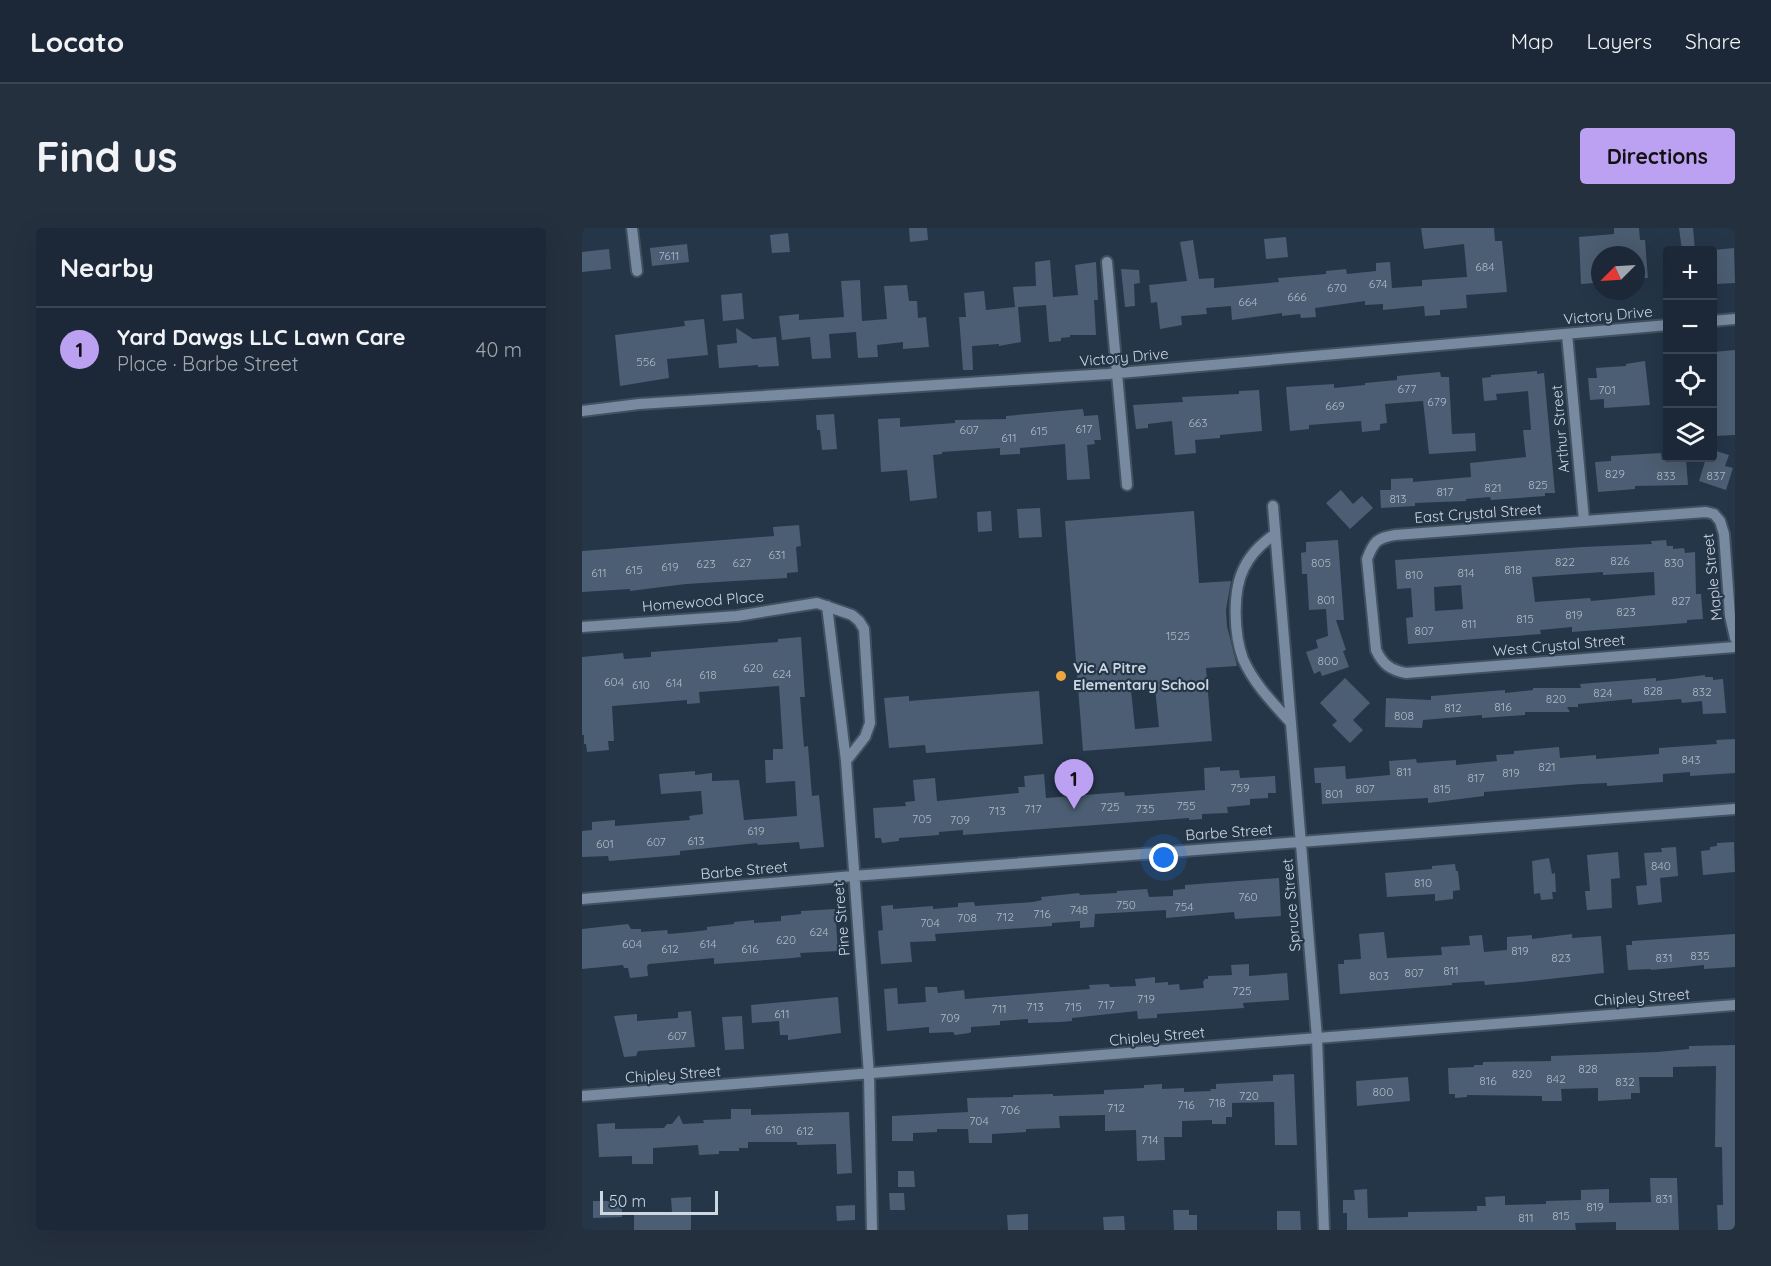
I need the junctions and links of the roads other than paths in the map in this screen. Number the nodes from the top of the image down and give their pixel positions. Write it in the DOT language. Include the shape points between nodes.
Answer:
graph roads {
  1 [pos="632,228"];
  2 [pos="1107,262"];
  3 [pos="637,271"];
  4 [pos="1735,319"];
  5 [pos="1717,321"];
  6 [pos="1663,325"];
  7 [pos="1567,334"];
  8 [pos="1118,372"];
  9 [pos="582,411"];
  10 [pos="1127,485"];
  11 [pos="1273,506"];
  12 [pos="1714,514"];
  13 [pos="1584,520"];
  14 [pos="1275,534"];
  15 [pos="827,606"];
  16 [pos="582,627"];
  17 [pos="1735,638"];
  18 [pos="1735,647"];
  19 [pos="1387,666"];
  20 [pos="1291,723"];
  21 [pos="846,761"];
  22 [pos="1735,809"];
  23 [pos="1301,842"];
  24 [pos="853,876"];
  25 [pos="582,899"];
  26 [pos="1735,1005"];
  27 [pos="1317,1038"];
  28 [pos="869,1075"];
  29 [pos="582,1096"];
  30 [pos="872,1230"];
  31 [pos="1323,1230"];
  1 -- 3 [label="street"];
  2 -- 8 [label="street"];
  4 -- 5 [label="street"];
  6 -- 7 [label="street, Victory Drive"];
  7 -- 8 [label="street, Victory Drive"];
  7 -- 13 [label="street, Arthur Street"];
  8 -- 9 [label="street, Victory Drive"];
  8 -- 10 [label="street"];
  11 -- 14 [label="street, Spruce Street"];
  12 -- 13 [label="street, East Crystal Street"];
  12 -- 17 [label="street, Maple Street" via="1724,534"];
  13 -- 19 [label="street, East Crystal Street" via="1380,538 1367,559 1376,650"];
  14 -- 20 [label="street, Spruce Street"];
  14 -- 20 [label="street" via="1259,546 1243,569 1235,630 1244,660 1263,693"];
  15 -- 16 [label="street, Homewood Place" via="817,603 736,616"];
  15 -- 21 [label="street, Pine Street"];
  15 -- 21 [label="street" via="852,615 864,629 870,723 865,737"];
  18 -- 19 [label="street, West Crystal Street" via="1406,673"];
  20 -- 23 [label="street, Spruce Street"];
  21 -- 24 [label="street, Pine Street"];
  22 -- 23 [label="street, Barbe Street"];
  23 -- 24 [label="street, Barbe Street"];
  23 -- 27 [label="street, Spruce Street"];
  24 -- 25 [label="street, Barbe Street"];
  24 -- 28 [label="street, Pine Street"];
  26 -- 27 [label="street, Chipley Street"];
  27 -- 28 [label="street, Chipley Street"];
  27 -- 31 [label="street, Spruce Street"];
  28 -- 29 [label="street, Chipley Street"];
  28 -- 30 [label="street, Pine Street"];
}
